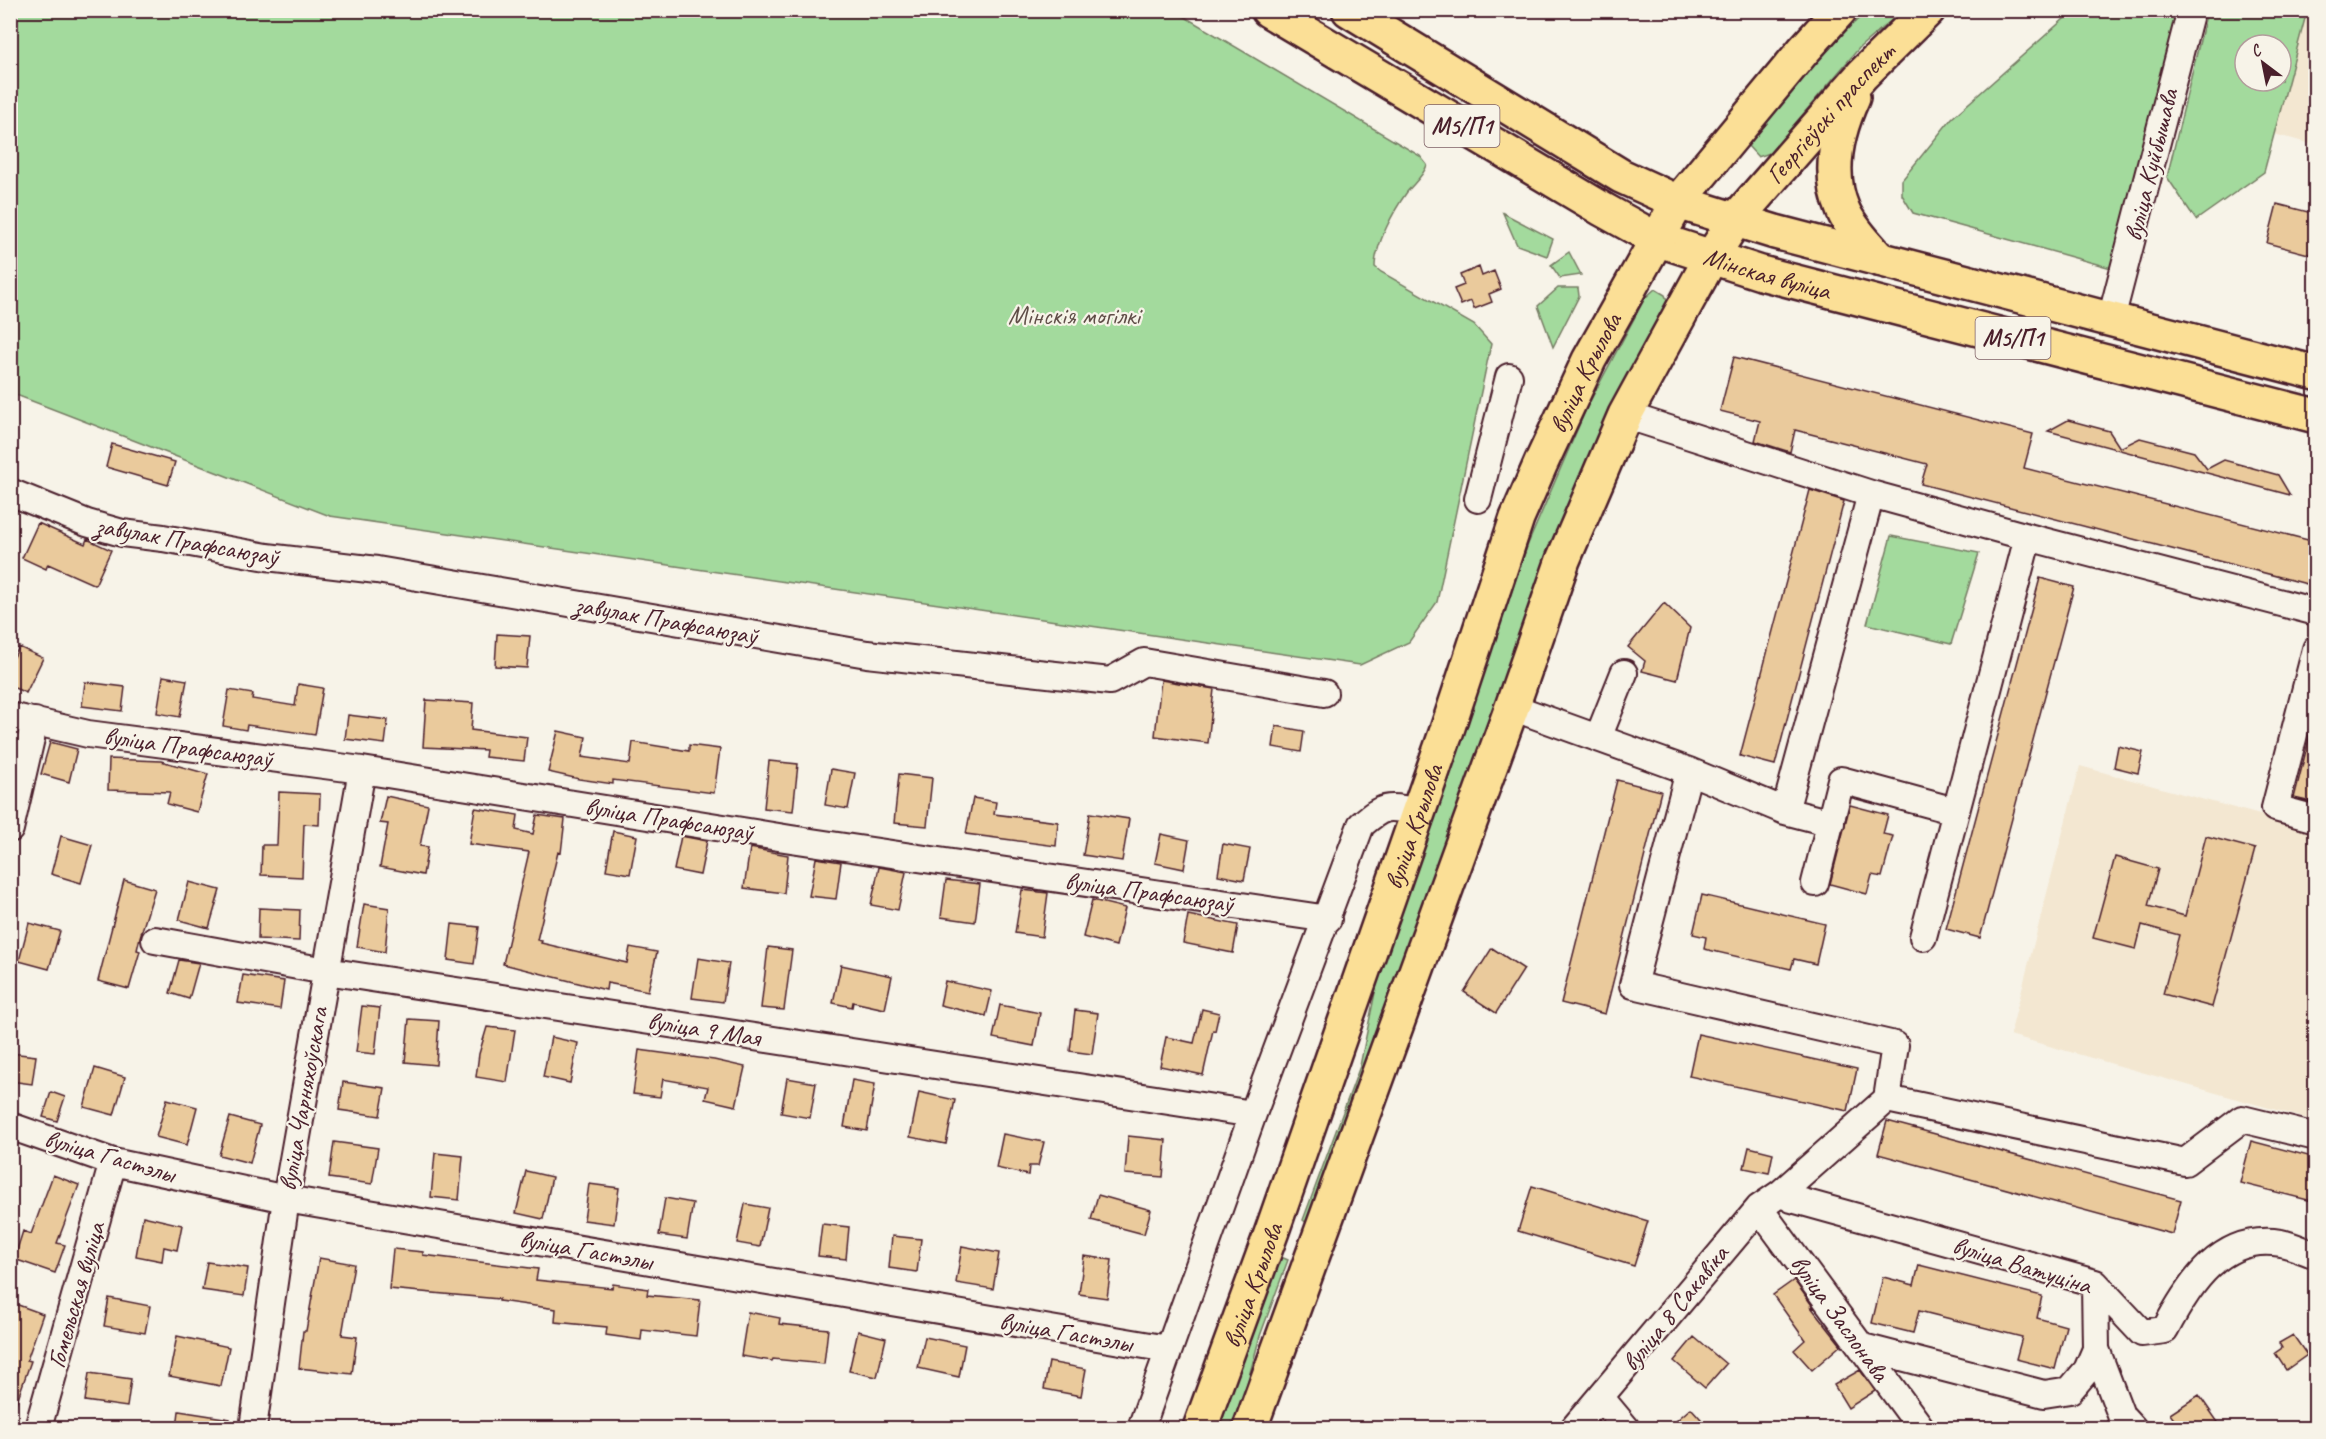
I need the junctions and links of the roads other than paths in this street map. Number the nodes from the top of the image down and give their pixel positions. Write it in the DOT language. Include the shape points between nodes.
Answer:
graph roads {
  1 [pos="1268,10"];
  2 [pos="1349,10"];
  3 [pos="1840,10"];
  4 [pos="1928,10"];
  5 [pos="2191,10"];
  6 [pos="1863,75"];
  7 [pos="1678,202"];
  8 [pos="1736,219"];
  9 [pos="1656,239"];
  10 [pos="1712,255"];
  11 [pos="1880,259"];
  12 [pos="2111,319"];
  13 [pos="2316,373"];
  14 [pos="1509,377"];
  15 [pos="1625,415"];
  16 [pos="2316,416"];
  17 [pos="10,492"];
  18 [pos="1871,494"];
  19 [pos="1478,500"];
  20 [pos="2028,537"];
  21 [pos="2316,612"];
  22 [pos="2316,649"];
  23 [pos="1624,673"];
  24 [pos="1324,693"];
  25 [pos="1512,707"];
  26 [pos="23,719"];
  27 [pos="1598,738"];
  28 [pos="362,770"];
  29 [pos="1689,771"];
  30 [pos="1785,811"];
  31 [pos="1955,811"];
  32 [pos="1418,812"];
  33 [pos="2316,819"];
  34 [pos="1831,823"];
  35 [pos="10,829"];
  36 [pos="1815,884"];
  37 [pos="1328,919"];
  38 [pos="1923,937"];
  39 [pos="155,940"];
  40 [pos="326,971"];
  41 [pos="1887,1099"];
  42 [pos="1253,1114"];
  43 [pos="10,1126"];
  44 [pos="2316,1137"];
  45 [pos="114,1162"];
  46 [pos="1781,1193"];
  47 [pos="286,1199"];
  48 [pos="1759,1208"];
  49 [pos="1272,1231"];
  50 [pos="1316,1247"];
  51 [pos="2316,1255"];
  52 [pos="2095,1283"];
  53 [pos="1863,1347"];
  54 [pos="1168,1349"];
  55 [pos="2096,1349"];
  56 [pos="1601,1398"];
  57 [pos="38,1428"];
  58 [pos="253,1428"];
  59 [pos="1141,1428"];
  60 [pos="1200,1428"];
  61 [pos="1250,1428"];
  62 [pos="1575,1428"];
  63 [pos="1626,1428"];
  64 [pos="1921,1428"];
  65 [pos="2133,1428"];
  1 -- 9 [label="main road, Мінская вуліца / М5/П1"];
  2 -- 7 [label="main road, Мінская вуліца / М5/П1" via="1621,176"];
  3 -- 7 [label="main road"];
  4 -- 6 [label="main road, Георгіеўскі праспект"];
  5 -- 12 [label="street, вуліца Куйбышава"];
  6 -- 8 [label="main road, Георгіеўскі праспект"];
  6 -- 11 [label="main road" via="1838,137 1834,176 1849,221"];
  7 -- 8 [label="main road, Мінская вуліца / М5/П1"];
  7 -- 9 [label="main road, вуліца Крылова"];
  8 -- 10 [label="main road, Георгіеўскі праспект"];
  8 -- 11 [label="main road, Мінская вуліца / М5/П1"];
  9 -- 10 [label="main road, Мінская вуліца / М5/П1"];
  9 -- 32 [label="main road, вуліца Крылова" via="1589,360 1517,518"];
  10 -- 15 [label="main road, вуліца Крылова"];
  10 -- 16 [label="main road, Мінская вуліца / М5/П1" via="1761,273"];
  11 -- 12 [label="main road, Мінская вуліца / М5/П1"];
  12 -- 13 [label="main road, Мінская вуліца / М5/П1"];
  14 -- 19 [label="street"];
  15 -- 18 [label="street"];
  15 -- 25 [label="main road, вуліца Крылова" via="1563,560"];
  17 -- 24 [label="street, завулак Прафсаюзаў" via="122,533 376,570 867,654 1110,681 1144,662"];
  18 -- 20 [label="street"];
  18 -- 30 [label="street"];
  20 -- 21 [label="street"];
  20 -- 31 [label="street"];
  22 -- 33 [label="street" via="2275,808"];
  23 -- 27 [label="street"];
  25 -- 27 [label="street"];
  25 -- 50 [label="main road, вуліца Крылова"];
  26 -- 28 [label="street, вуліца Прафсаюзаў" via="88,734"];
  26 -- 35 [label="street"];
  27 -- 29 [label="street"];
  28 -- 37 [label="street, вуліца Прафсаюзаў"];
  28 -- 40 [label="street, вуліца Чарняхоўскага"];
  29 -- 30 [label="street"];
  29 -- 41 [label="street" via="1633,985 1895,1045"];
  30 -- 34 [label="street"];
  31 -- 34 [label="street" via="1841,780"];
  31 -- 38 [label="street"];
  32 -- 37 [label="street" via="1390,806 1361,825"];
  32 -- 49 [label="main road, вуліца Крылова"];
  34 -- 36 [label="street"];
  37 -- 42 [label="street"];
  39 -- 40 [label="street, вуліца 9 Мая"];
  40 -- 42 [label="street, вуліца 9 Мая"];
  40 -- 47 [label="street, вуліца Чарняхоўскага"];
  41 -- 44 [label="street" via="2185,1162 2242,1119"];
  41 -- 46 [label="street, вуліца 8 Сакавіка"];
  42 -- 54 [label="street"];
  43 -- 45 [label="street, вуліца Гастэлы"];
  45 -- 47 [label="street, вуліца Гастэлы"];
  45 -- 57 [label="street, Гомельская вуліца"];
  46 -- 48 [label="street, вуліца 8 Сакавіка"];
  46 -- 52 [label="street, вуліца Ватуціна" via="1791,1199"];
  47 -- 54 [label="street, вуліца Гастэлы"];
  47 -- 58 [label="street, вуліца Чарняхоўскага"];
  48 -- 53 [label="street, вуліца Заслонава"];
  48 -- 56 [label="street, вуліца 8 Сакавіка"];
  49 -- 50 [label="main road"];
  49 -- 60 [label="main road, вуліца Крылова"];
  50 -- 61 [label="main road, вуліца Крылова"];
  51 -- 52 [label="street, вуліца Ватуціна" via="2282,1243 2252,1241 2223,1253 2201,1273 2165,1330 2142,1333"];
  52 -- 55 [label="street"];
  53 -- 55 [label="street" via="2044,1394 2070,1390 2087,1370"];
  53 -- 64 [label="street, вуліца Заслонава"];
  54 -- 59 [label="street"];
  55 -- 65 [label="street" via="2121,1415"];
  56 -- 62 [label="street, вуліца 8 Сакавіка"];
  56 -- 63 [label="street"];
}
